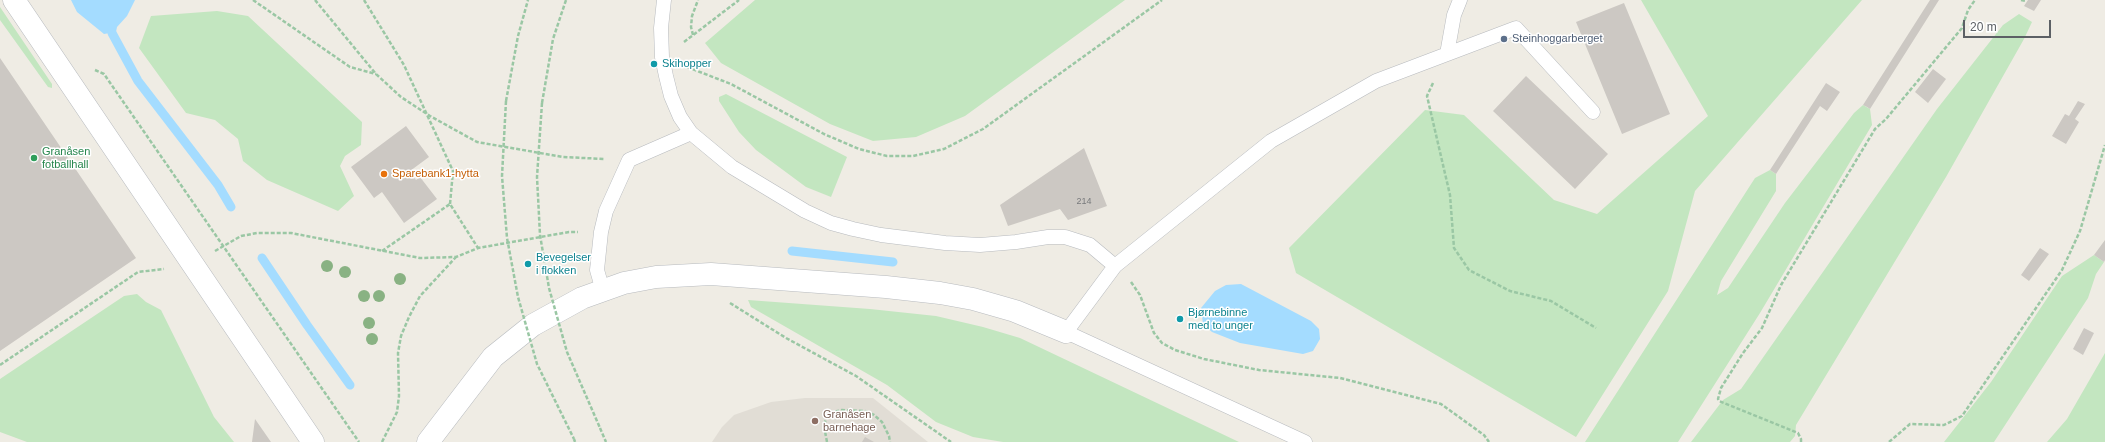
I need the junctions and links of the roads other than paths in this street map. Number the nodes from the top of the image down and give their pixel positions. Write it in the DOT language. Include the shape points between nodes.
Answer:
graph roads {
  1 [pos="14,0"];
  2 [pos="664,0"];
  3 [pos="1460,0"];
  4 [pos="1447,54"];
  5 [pos="1593,112"];
  6 [pos="691,133"];
  7 [pos="1116,266"];
  8 [pos="603,291"];
  9 [pos="1066,332"];
  10 [pos="313,442"];
  11 [pos="428,442"];
  12 [pos="1305,442"];
  1 -- 10 [label="street"];
  2 -- 6 [label="lane" via="661,28 662,57 671,96 680,117"];
  3 -- 4 [label="lane" via="1454,15"];
  4 -- 5 [label="lane" via="1516,28"];
  4 -- 7 [label="lane" via="1376,81 1271,141"];
  6 -- 7 [label="lane" via="732,167 805,211 831,223 881,235 945,243 980,245 1065,237 1090,245"];
  6 -- 8 [label="lane" via="629,160 606,211 601,232 597,270"];
  7 -- 9 [label="lane"];
  8 -- 9 [label="street" via="624,283 656,277 711,274 886,287 940,292 973,299 1015,311"];
  8 -- 11 [label="street" via="582,298 533,325 493,357"];
  9 -- 12 [label="lane"];
}
